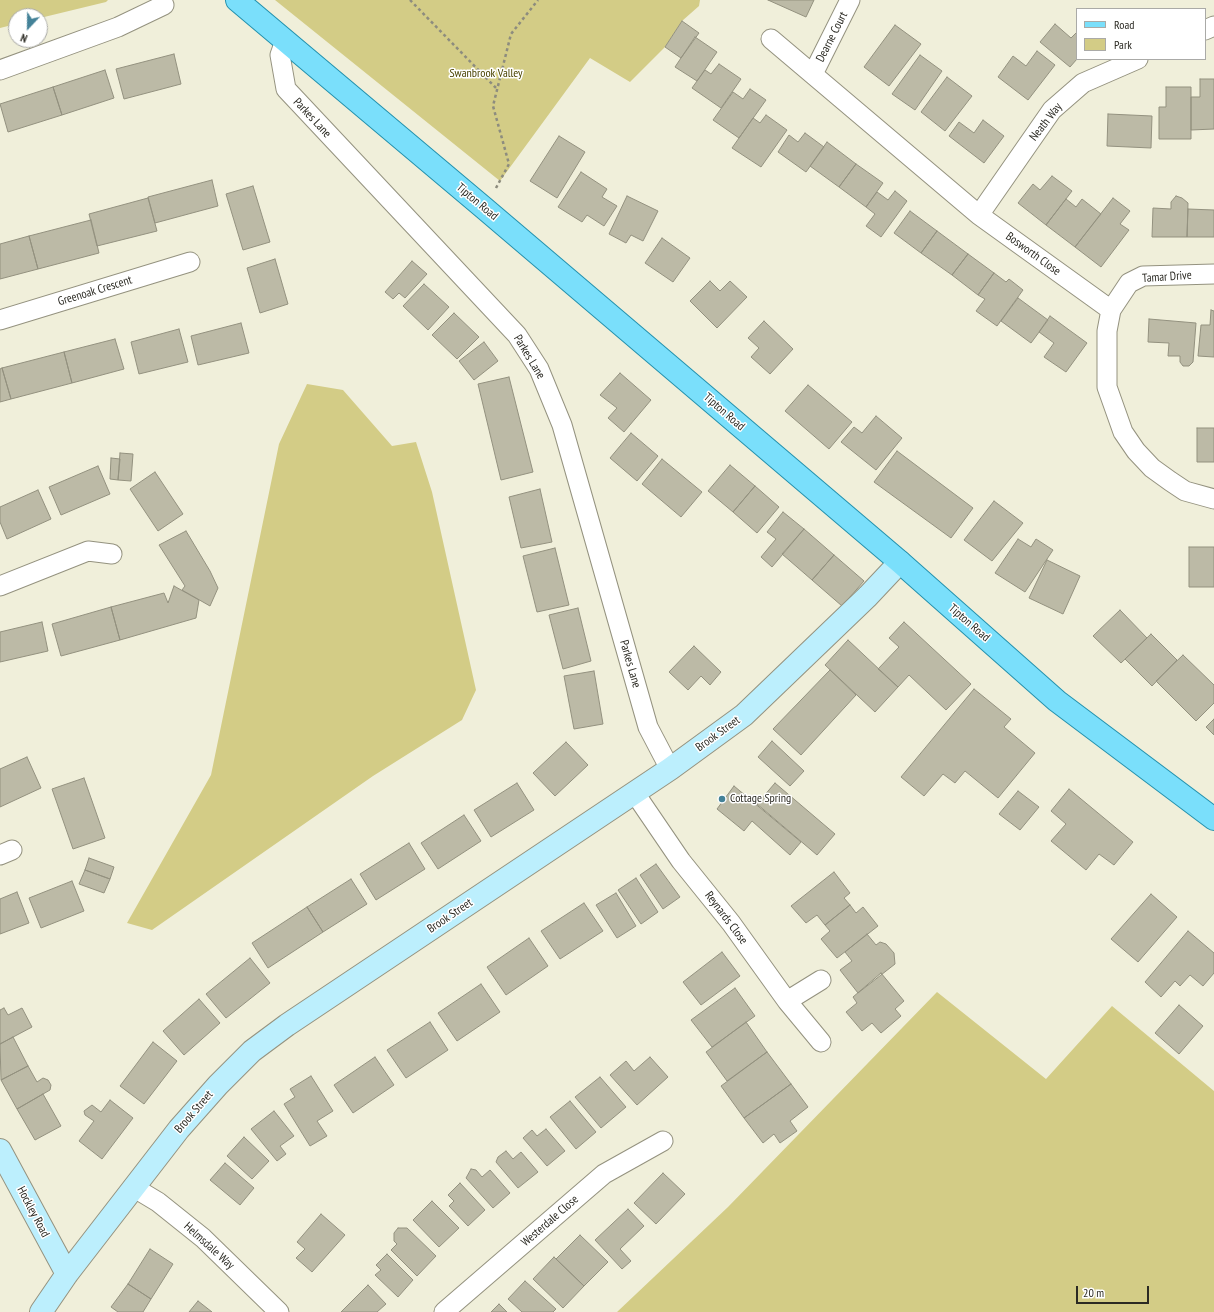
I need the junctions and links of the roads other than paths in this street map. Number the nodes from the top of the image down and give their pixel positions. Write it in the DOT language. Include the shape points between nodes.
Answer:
graph roads {
  1 [pos="237,0"];
  2 [pos="850,0"];
  3 [pos="164,5"];
  4 [pos="771,40"];
  5 [pos="285,41"];
  6 [pos="1136,60"];
  7 [pos="0,70"];
  8 [pos="813,74"];
  9 [pos="979,215"];
  10 [pos="190,262"];
  11 [pos="1214,274"];
  12 [pos="1111,310"];
  13 [pos="0,320"];
  14 [pos="1214,500"];
  15 [pos="112,554"];
  16 [pos="900,562"];
  17 [pos="0,586"];
  18 [pos="670,769"];
  19 [pos="634,792"];
  20 [pos="1214,819"];
  21 [pos="821,980"];
  22 [pos="787,1001"];
  23 [pos="821,1042"];
  24 [pos="663,1141"];
  25 [pos="0,1150"];
  26 [pos="133,1187"];
  27 [pos="67,1274"];
  28 [pos="42,1311"];
  29 [pos="279,1312"];
  30 [pos="444,1312"];
  1 -- 5 [label="main road, Tipton Road"];
  2 -- 8 [label="street, Dearne Court"];
  3 -- 7 [label="street" via="118,27"];
  4 -- 8 [label="street, Bosworth Close"];
  5 -- 16 [label="main road, Tipton Road"];
  5 -- 18 [label="street, Parkes Lane" via="280,55 286,90 517,334 539,369 562,425 648,727"];
  6 -- 9 [label="street, Neath Way" via="1083,83 1052,110"];
  8 -- 9 [label="street, Bosworth Close"];
  9 -- 12 [label="street, Bosworth Close"];
  10 -- 13 [label="street, Greenoak Crescent"];
  11 -- 12 [label="street, Tamar Drive" via="1142,276 1129,283"];
  12 -- 14 [label="street" via="1107,331 1106,387 1123,432 1136,451 1170,482 1185,492"];
  15 -- 17 [label="street" via="88,551"];
  16 -- 18 [label="street, Brook Street" via="744,715"];
  16 -- 20 [label="main road, Tipton Road" via="1057,701"];
  18 -- 19 [label="street, Brook Street"];
  19 -- 22 [label="street, Reynards Close" via="682,861"];
  19 -- 26 [label="street, Brook Street" via="287,1025 252,1052 179,1129"];
  21 -- 22 [label="street"];
  22 -- 23 [label="street, Reynards Close"];
  24 -- 30 [label="street, Westerdale Close" via="604,1174"];
  25 -- 27 [label="street, Hockley Road"];
  26 -- 27 [label="street, Brook Street"];
  26 -- 29 [label="street, Helmsdale Way" via="158,1202 203,1238"];
  27 -- 28 [label="street, Brook Street"];
}
